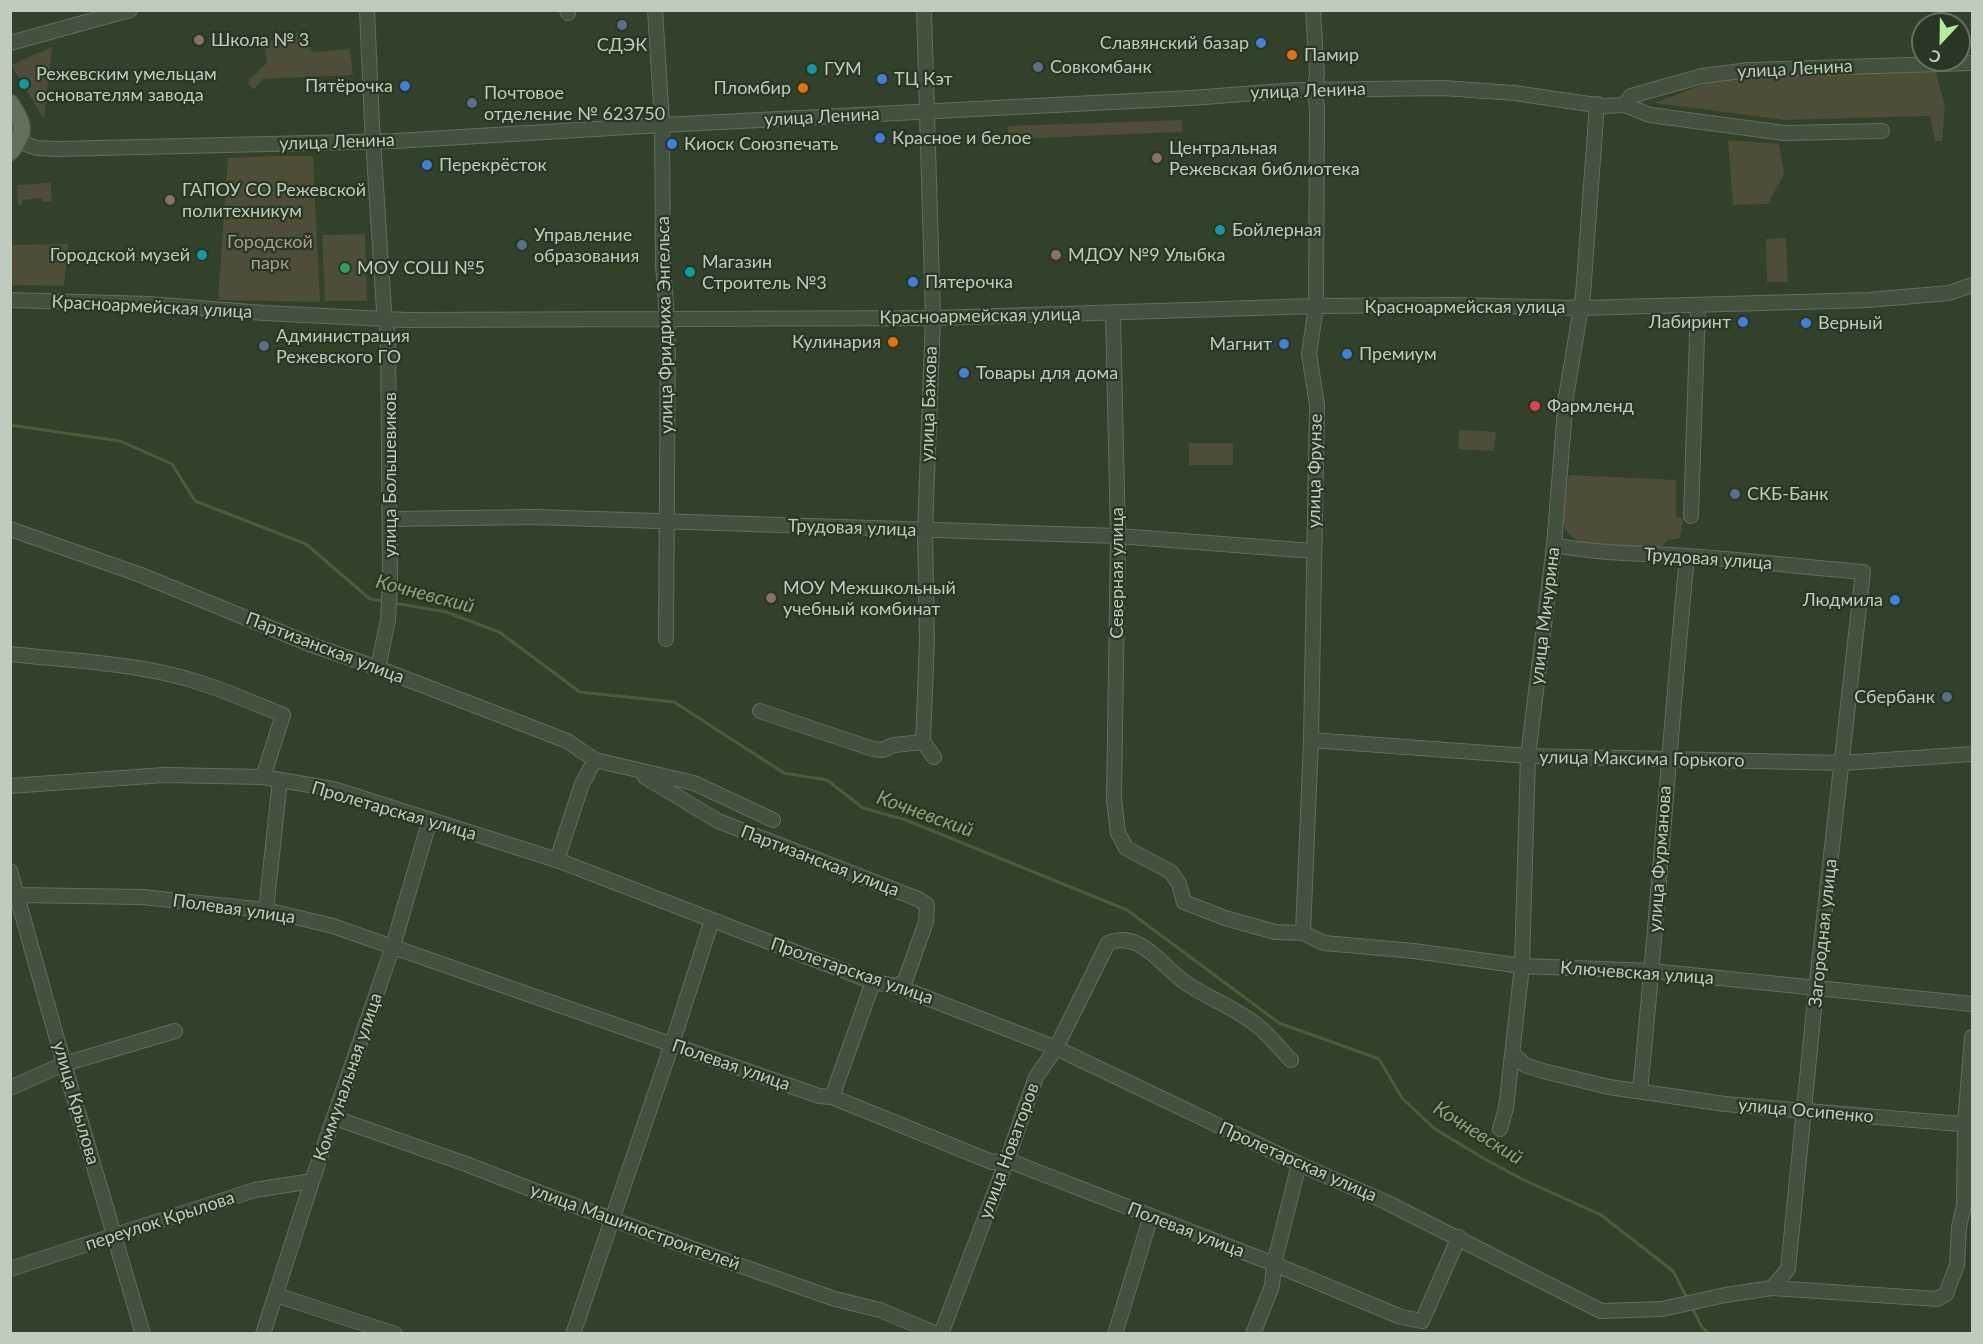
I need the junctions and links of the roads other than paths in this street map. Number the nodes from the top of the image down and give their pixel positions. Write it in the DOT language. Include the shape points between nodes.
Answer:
graph roads {
  1 [pos="130,10"];
  2 [pos="368,10"];
  3 [pos="655,10"];
  4 [pos="924,10"];
  5 [pos="1313,10"];
  6 [pos="10,43"];
  7 [pos="1972,63"];
  8 [pos="1314,90"];
  9 [pos="10,103"];
  10 [pos="1597,104"];
  11 [pos="1625,105"];
  12 [pos="926,112"];
  13 [pos="662,125"];
  14 [pos="1882,131"];
  15 [pos="374,142"];
  16 [pos="15,147"];
  17 [pos="1972,285"];
  18 [pos="10,300"];
  19 [pos="1698,305"];
  20 [pos="1316,306"];
  21 [pos="1582,308"];
  22 [pos="1113,313"];
  23 [pos="933,318"];
  24 [pos="385,319"];
  25 [pos="666,319"];
  26 [pos="1691,516"];
  27 [pos="391,519"];
  28 [pos="666,520"];
  29 [pos="10,529"];
  30 [pos="925,531"];
  31 [pos="1118,536"];
  32 [pos="1554,545"];
  33 [pos="1313,551"];
  34 [pos="1687,556"];
  35 [pos="1863,572"];
  36 [pos="666,639"];
  37 [pos="10,654"];
  38 [pos="378,668"];
  39 [pos="760,711"];
  40 [pos="1311,740"];
  41 [pos="923,742"];
  42 [pos="1972,754"];
  43 [pos="1528,756"];
  44 [pos="933,757"];
  45 [pos="1667,759"];
  46 [pos="595,760"];
  47 [pos="1842,763"];
  48 [pos="636,771"];
  49 [pos="263,777"];
  50 [pos="280,780"];
  51 [pos="10,786"];
  52 [pos="430,819"];
  53 [pos="773,820"];
  54 [pos="1118,833"];
  55 [pos="557,860"];
  56 [pos="10,871"];
  57 [pos="17,894"];
  58 [pos="266,910"];
  59 [pos="712,920"];
  60 [pos="1303,933"];
  61 [pos="393,946"];
  62 [pos="1522,966"];
  63 [pos="1652,971"];
  64 [pos="873,982"];
  65 [pos="896,986"];
  66 [pos="1816,989"];
  67 [pos="1972,1004"];
  68 [pos="176,1031"];
  69 [pos="1972,1038"];
  70 [pos="672,1044"];
  71 [pos="1056,1048"];
  72 [pos="1514,1055"];
  73 [pos="1291,1059"];
  74 [pos="64,1064"];
  75 [pos="10,1088"];
  76 [pos="1640,1090"];
  77 [pos="832,1097"];
  78 [pos="1804,1110"];
  79 [pos="334,1118"];
  80 [pos="1969,1125"];
  81 [pos="1500,1129"];
  82 [pos="1007,1160"];
  83 [pos="1299,1164"];
  84 [pos="312,1180"];
  85 [pos="1151,1216"];
  86 [pos="612,1218"];
  87 [pos="114,1235"];
  88 [pos="1459,1237"];
  89 [pos="1274,1264"];
  90 [pos="10,1269"];
  91 [pos="1772,1288"];
  92 [pos="276,1295"];
  93 [pos="143,1334"];
  94 [pos="263,1334"];
  95 [pos="394,1334"];
  96 [pos="573,1334"];
  97 [pos="939,1334"];
  98 [pos="1115,1334"];
  99 [pos="1253,1334"];
  1 -- 6 [label="street"];
  2 -- 15 [label="street, улица Большевиков"];
  3 -- 13 [label="street, улица Фридриха Энгельса"];
  4 -- 12 [label="street, улица Бажова"];
  5 -- 8 [label="street, улица Фрунзе" via="1317,75"];
  7 -- 11 [label="street, улица Ленина" via="1749,70 1702,76 1631,96"];
  8 -- 10 [label="street, улица Ленина" via="1443,88"];
  8 -- 12 [label="street, улица Ленина"];
  8 -- 20 [label="street, улица Фрунзе"];
  9 -- 16 [label="main road" via="23,124"];
  10 -- 11 [label="street, улица Ленина"];
  10 -- 21 [label="street, улица Мичурина"];
  11 -- 14 [label="street, улица Ленина" via="1650,115 1784,133"];
  12 -- 13 [label="street, улица Ленина"];
  12 -- 23 [label="street, улица Бажова"];
  13 -- 15 [label="street, улица Ленина"];
  13 -- 25 [label="street, улица Фридриха Энгельса"];
  15 -- 16 [label="street, улица Ленина"];
  15 -- 24 [label="street, улица Большевиков"];
  17 -- 19 [label="street, Красноармейская улица" via="1949,293 1868,300"];
  18 -- 24 [label="street, Красноармейская улица"];
  19 -- 21 [label="street, Красноармейская улица"];
  19 -- 26 [label="street"];
  20 -- 21 [label="street, Красноармейская улица"];
  20 -- 22 [label="street, Красноармейская улица"];
  20 -- 33 [label="street, улица Фрунзе" via="1309,354 1317,405"];
  21 -- 32 [label="street, улица Мичурина" via="1566,397"];
  22 -- 23 [label="street, Красноармейская улица"];
  22 -- 31 [label="street, Северная улица"];
  23 -- 25 [label="street, Красноармейская улица"];
  23 -- 30 [label="street, улица Бажова"];
  24 -- 25 [label="street, Красноармейская улица"];
  24 -- 27 [label="street, улица Большевиков"];
  25 -- 28 [label="street, улица Фридриха Энгельса"];
  27 -- 28 [label="street, Трудовая улица"];
  27 -- 38 [label="street, улица Большевиков" via="388,620"];
  28 -- 30 [label="street, Трудовая улица"];
  28 -- 36 [label="street, улица Фридриха Энгельса"];
  29 -- 38 [label="street, Партизанская улица" via="141,575"];
  30 -- 31 [label="street, Трудовая улица"];
  30 -- 41 [label="street, улица Бажова" via="927,640"];
  31 -- 33 [label="street, Трудовая улица"];
  31 -- 54 [label="street, Северная улица" via="1114,799"];
  32 -- 34 [label="street, Трудовая улица" via="1612,553"];
  32 -- 43 [label="street, улица Мичурина"];
  33 -- 40 [label="street, улица Фрунзе"];
  34 -- 35 [label="street, Трудовая улица"];
  34 -- 45 [label="street, улица Фурманова"];
  35 -- 47 [label="street, Загородная улица"];
  37 -- 49 [label="street" via="157,672 201,683 283,715"];
  38 -- 46 [label="street, Партизанская улица" via="567,741"];
  39 -- 41 [label="street" via="882,750"];
  40 -- 43 [label="street, улица Максима Горького"];
  40 -- 60 [label="street, улица Фрунзе"];
  41 -- 44 [label="street"];
  42 -- 47 [label="street, улица Максима Горького"];
  43 -- 45 [label="street, улица Максима Горького"];
  43 -- 62 [label="street, улица Мичурина"];
  45 -- 47 [label="street, улица Максима Горького"];
  45 -- 63 [label="street, улица Фурманова"];
  46 -- 48 [label="street, Партизанская улица"];
  46 -- 55 [label="street" via="582,784"];
  47 -- 66 [label="street, Загородная улица"];
  48 -- 53 [label="street, Партизанская улица" via="694,783"];
  48 -- 65 [label="street, Партизанская улица" via="717,821 927,905 926,922 905,981"];
  49 -- 50 [label="street, Пролетарская улица"];
  49 -- 51 [label="street, Пролетарская улица" via="164,775"];
  50 -- 52 [label="street, Пролетарская улица" via="333,789"];
  50 -- 58 [label="street"];
  52 -- 55 [label="street, Пролетарская улица"];
  52 -- 61 [label="street, Коммунальная улица"];
  54 -- 60 [label="street, Ключевская улица" via="1126,848 1171,872 1184,902 1275,932"];
  55 -- 59 [label="street, Пролетарская улица"];
  56 -- 57 [label="street, улица Крылова"];
  57 -- 58 [label="street, Полевая улица" via="142,897"];
  57 -- 74 [label="street, улица Крылова"];
  58 -- 61 [label="street, Полевая улица"];
  59 -- 64 [label="street, Пролетарская улица"];
  59 -- 70 [label="street"];
  60 -- 62 [label="street, Ключевская улица" via="1324,942"];
  61 -- 70 [label="street, Полевая улица"];
  61 -- 79 [label="street, Коммунальная улица"];
  62 -- 63 [label="street, Ключевская улица"];
  62 -- 72 [label="street, улица Мичурина"];
  63 -- 66 [label="street, Ключевская улица"];
  63 -- 76 [label="street, улица Фурманова"];
  64 -- 65 [label="street, Пролетарская улица"];
  64 -- 77 [label="street"];
  65 -- 71 [label="street, Пролетарская улица"];
  66 -- 67 [label="street, Ключевская улица"];
  66 -- 78 [label="street, Загородная улица"];
  68 -- 74 [label="street"];
  69 -- 80 [label="street"];
  70 -- 77 [label="street, Полевая улица" via="819,1096"];
  70 -- 86 [label="street"];
  71 -- 73 [label="street, улица Новаторов" via="1108,943 1117,939 1155,953 1184,982 1258,1026"];
  71 -- 82 [label="street, улица Новаторов" via="1036,1077"];
  71 -- 83 [label="street, Пролетарская улица"];
  72 -- 76 [label="street, улица Осипенко" via="1525,1065 1543,1071 1609,1087"];
  72 -- 81 [label="street, улица Мичурина"];
  74 -- 75 [label="street"];
  74 -- 87 [label="street, улица Крылова"];
  76 -- 78 [label="street, улица Осипенко" via="1725,1104"];
  77 -- 82 [label="street, Полевая улица" via="992,1162"];
  78 -- 80 [label="street, улица Осипенко"];
  78 -- 91 [label="street, Загородная улица" via="1788,1269"];
  79 -- 84 [label="street, Коммунальная улица"];
  79 -- 86 [label="street, улица Машиностроителей"];
  80 -- 91 [label="street, Пролетарская улица" via="1957,1265 1946,1294 1937,1299"];
  82 -- 85 [label="street, Полевая улица"];
  82 -- 97 [label="street, улица Новаторов"];
  83 -- 88 [label="street, Пролетарская улица"];
  83 -- 89 [label="street"];
  84 -- 87 [label="street, переулок Крылова" via="255,1190"];
  84 -- 92 [label="street, Коммунальная улица"];
  85 -- 89 [label="street, Полевая улица"];
  85 -- 98 [label="street"];
  86 -- 96 [label="street"];
  86 -- 97 [label="street, улица Машиностроителей"];
  87 -- 90 [label="street, переулок Крылова"];
  87 -- 93 [label="street, улица Крылова"];
  88 -- 89 [label="street, Полевая улица" via="1422,1321 1401,1317"];
  88 -- 91 [label="street, Пролетарская улица" via="1601,1311 1652,1310"];
  89 -- 99 [label="street" via="1272,1286"];
  92 -- 94 [label="street, Коммунальная улица"];
  92 -- 95 [label="street"];
}
